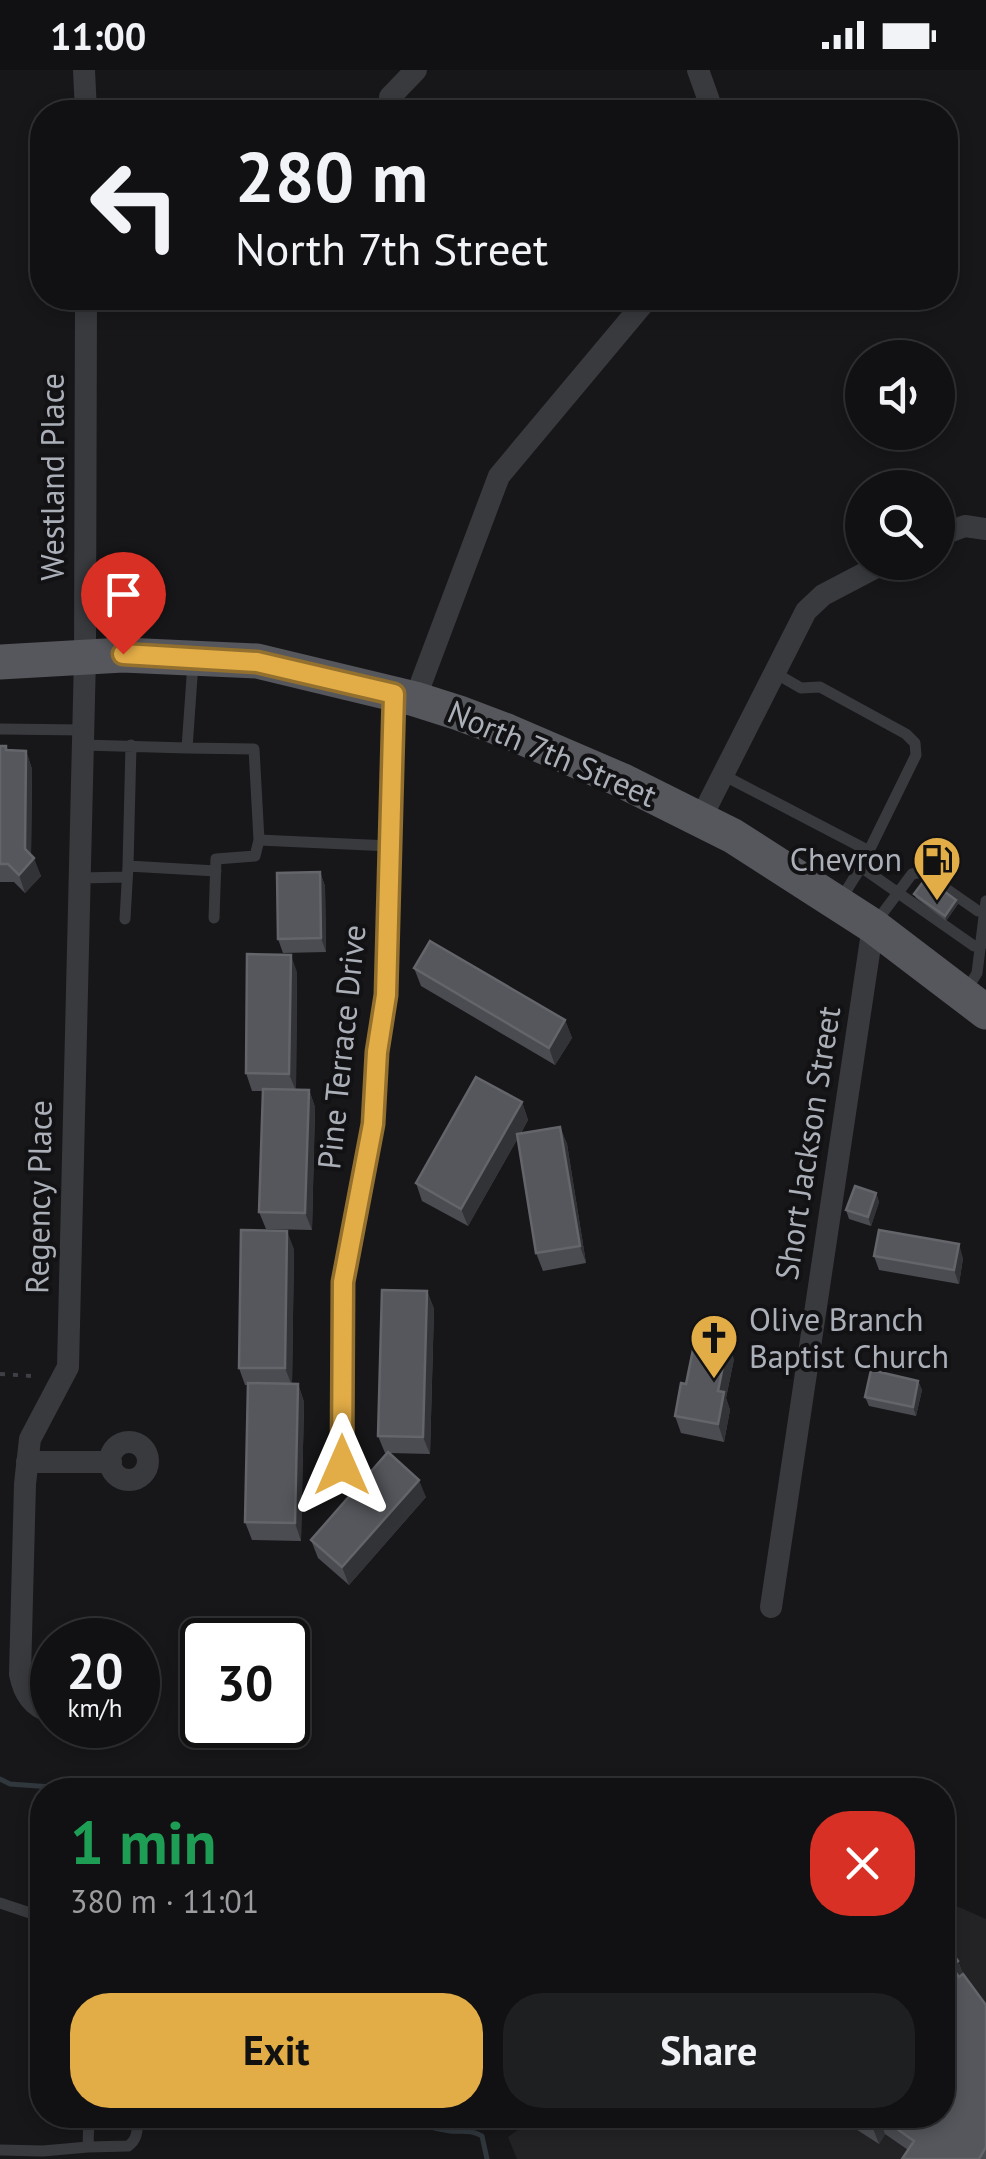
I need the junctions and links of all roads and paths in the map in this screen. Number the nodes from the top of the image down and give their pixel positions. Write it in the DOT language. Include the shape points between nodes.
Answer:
graph roads {
  1 [pos="84,70"];
  2 [pos="416,70"];
  3 [pos="698,70"];
  4 [pos="390,97"];
  5 [pos="85,100"];
  6 [pos="709,100"];
  7 [pos="86,310"];
  8 [pos="638,310"];
  9 [pos="955,528"];
  10 [pos="986,528"];
  11 [pos="852,580"];
  12 [pos="85,657"];
  13 [pos="194,658"];
  14 [pos="0,662"];
  15 [pos="775,674"];
  16 [pos="404,696"];
  17 [pos="0,730"];
  18 [pos="83,737"];
  19 [pos="131,744"];
  20 [pos="187,748"];
  21 [pos="723,775"];
  22 [pos="701,818"];
  23 [pos="259,840"];
  24 [pos="390,846"];
  25 [pos="869,851"];
  26 [pos="861,867"];
  27 [pos="216,871"];
  28 [pos="128,872"];
  29 [pos="80,878"];
  30 [pos="897,892"];
  31 [pos="986,901"];
  32 [pos="838,902"];
  33 [pos="985,911"];
  34 [pos="214,918"];
  35 [pos="125,919"];
  36 [pos="873,926"];
  37 [pos="981,946"];
  38 [pos="974,1003"];
  39 [pos="0,1374"];
  40 [pos="32,1376"];
  41 [pos="27,1462"];
  42 [pos="110,1462"];
  43 [pos="342,1465"];
  44 [pos="771,1607"];
  45 [pos="30,1698"];
  46 [pos="0,1902"];
  47 [pos="30,1913"];
  48 [pos="89,2128"];
  49 [pos="137,2128"];
  50 [pos="88,2147"];
  51 [pos="0,2150"];
  1 -- 5 [label="street"];
  2 -- 4 [label="street"];
  3 -- 6 [label="street"];
  7 -- 12 [label="street, Westland Place"];
  8 -- 16 [label="street, Pine Terrace Drive" via="500,476"];
  9 -- 10 [label="street"];
  11 -- 15 [label="street" via="814,602"];
  12 -- 13 [label="main road, North 7th Street"];
  12 -- 14 [label="main road, North 7th Street"];
  12 -- 18 [label="street, Regency Place"];
  13 -- 16 [label="main road, North 7th Street" via="257,662"];
  13 -- 20 [label="lane"];
  15 -- 21 [label="street"];
  15 -- 25 [label="lane" via="801,688 820,688 915,743 916,756"];
  16 -- 22 [label="main road, North 7th Street" via="507,730"];
  16 -- 24 [label="street, Pine Terrace Drive"];
  17 -- 18 [label="lane"];
  18 -- 19 [label="lane"];
  18 -- 29 [label="street, Regency Place"];
  19 -- 20 [label="lane"];
  19 -- 28 [label="lane"];
  20 -- 23 [label="lane" via="254,749"];
  21 -- 22 [label="street"];
  21 -- 25 [label="lane"];
  22 -- 32 [label="main road, North 7th Street"];
  23 -- 24 [label="lane"];
  23 -- 27 [label="lane" via="255,856 216,859"];
  24 -- 43 [label="street, Pine Terrace Drive" via="386,995 373,1124 343,1282"];
  25 -- 26 [label="lane"];
  26 -- 30 [label="lane"];
  26 -- 32 [label="lane"];
  27 -- 28 [label="lane"];
  27 -- 34 [label="lane"];
  28 -- 29 [label="lane"];
  28 -- 35 [label="lane"];
  29 -- 41 [label="street, Regency Place" via="68,1366 30,1440"];
  30 -- 33 [label="lane" via="922,872"];
  30 -- 36 [label="lane"];
  30 -- 37 [label="lane"];
  31 -- 33 [label="lane"];
  32 -- 36 [label="main road, North 7th Street"];
  33 -- 37 [label="lane"];
  36 -- 38 [label="main road, North 7th Street"];
  36 -- 44 [label="street, Short Jackson Street"];
  37 -- 38 [label="lane"];
  39 -- 40 [label="path"];
  41 -- 42 [label="street"];
  41 -- 45 [label="street, Regency Place" via="20,1674"];
  46 -- 47 [label="lane"];
  48 -- 50 [label="lane"];
  49 -- 50 [label="lane" via="128,2146"];
  50 -- 51 [label="lane"];
}
